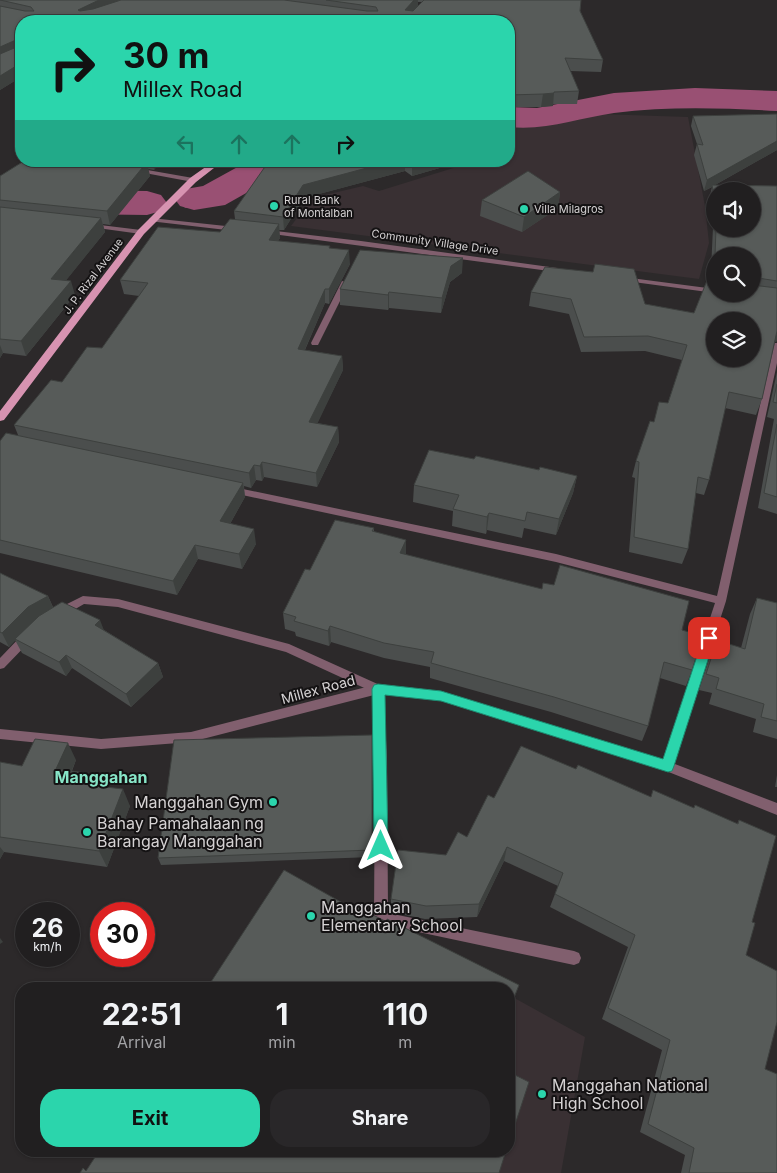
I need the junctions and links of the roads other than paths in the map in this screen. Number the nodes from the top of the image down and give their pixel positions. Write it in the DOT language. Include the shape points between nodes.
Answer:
graph roads {
  1 [pos="211,167"];
  2 [pos="130,170"];
  3 [pos="193,180"];
  4 [pos="152,220"];
  5 [pos="84,225"];
  6 [pos="242,230"];
  7 [pos="141,232"];
  8 [pos="262,232"];
  9 [pos="366,243"];
  10 [pos="361,252"];
  11 [pos="568,271"];
  12 [pos="349,276"];
  13 [pos="616,278"];
  14 [pos="706,290"];
  15 [pos="315,342"];
  16 [pos="777,345"];
  17 [pos="0,418"];
  18 [pos="224,488"];
  19 [pos="721,601"];
  20 [pos="48,620"];
  21 [pos="33,631"];
  22 [pos="0,665"];
  23 [pos="378,689"];
  24 [pos="0,734"];
  25 [pos="668,766"];
  26 [pos="777,809"];
  27 [pos="574,958"];
  1 -- 3 [label="main road, J. P. Rizal Avenue"];
  2 -- 3 [label="street"];
  3 -- 4 [label="main road, J. P. Rizal Avenue"];
  4 -- 6 [label="street"];
  4 -- 7 [label="main road, J. P. Rizal Avenue"];
  5 -- 7 [label="street"];
  7 -- 17 [label="main road, J. P. Rizal Avenue"];
  8 -- 9 [label="street, Community Village Drive"];
  9 -- 10 [label="street"];
  9 -- 11 [label="street, Community Village Drive"];
  12 -- 15 [label="street"];
  13 -- 14 [label="street"];
  16 -- 19 [label="street"];
  18 -- 19 [label="street" via="556,558"];
  19 -- 25 [label="street"];
  20 -- 23 [label="street" via="82,600 118,603 289,648"];
  21 -- 22 [label="street"];
  23 -- 24 [label="street, Millex Road" via="191,737 101,744"];
  23 -- 25 [label="street, Millex Road" via="441,696"];
  23 -- 27 [label="street" via="381,918"];
  25 -- 26 [label="street, Millex Road"];
}
